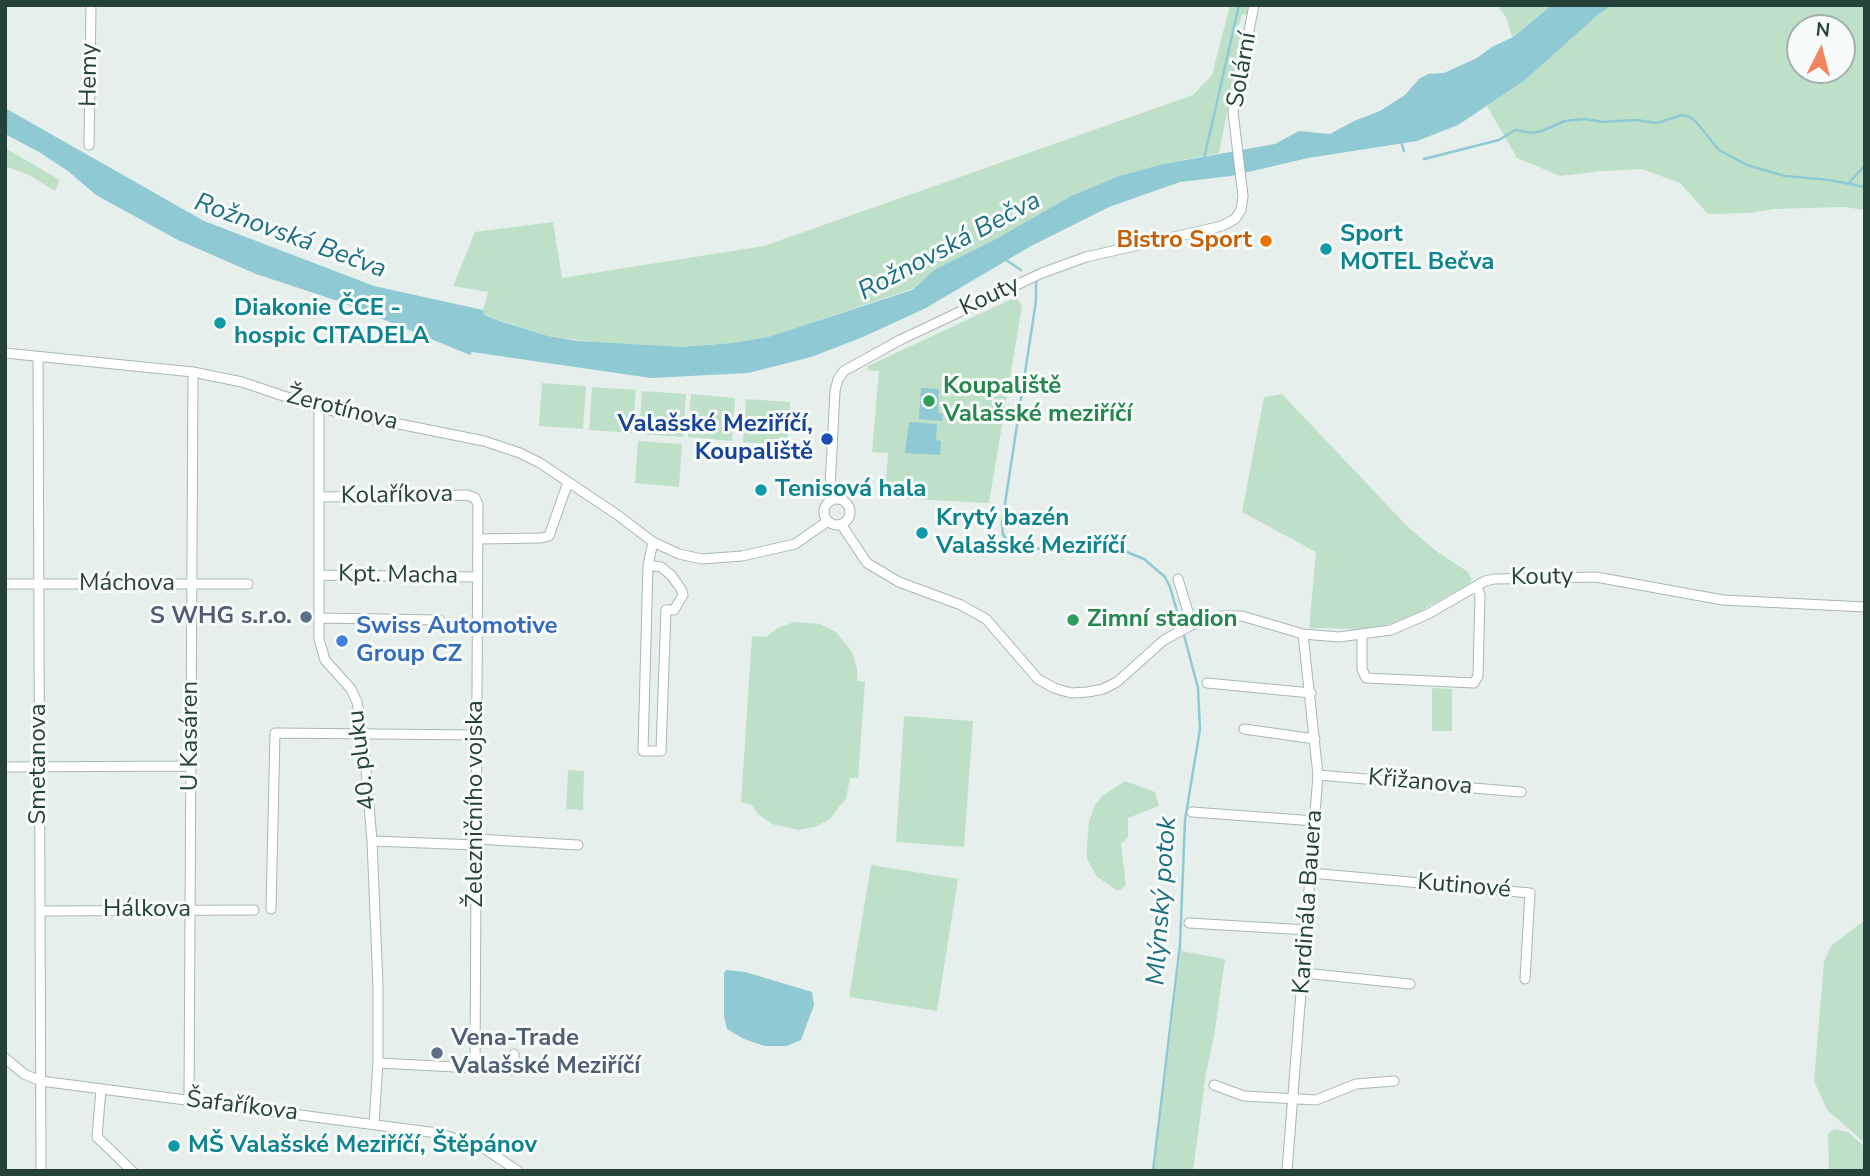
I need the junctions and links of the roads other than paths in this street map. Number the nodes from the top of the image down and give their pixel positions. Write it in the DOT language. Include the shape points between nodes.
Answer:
graph roads {
  1 [pos="91,5"];
  2 [pos="1254,5"];
  3 [pos="89,145"];
  4 [pos="1242,183"];
  5 [pos="5,353"];
  6 [pos="38,357"];
  7 [pos="193,372"];
  8 [pos="319,408"];
  9 [pos="568,482"];
  10 [pos="319,497"];
  11 [pos="475,498"];
  12 [pos="833,500"];
  13 [pos="828,521"];
  14 [pos="841,524"];
  15 [pos="478,539"];
  16 [pos="653,542"];
  17 [pos="648,565"];
  18 [pos="319,575"];
  19 [pos="478,577"];
  20 [pos="1178,579"];
  21 [pos="5,584"];
  22 [pos="39,584"];
  23 [pos="192,584"];
  24 [pos="248,584"];
  25 [pos="1477,587"];
  26 [pos="648,605"];
  27 [pos="1865,607"];
  28 [pos="666,610"];
  29 [pos="319,618"];
  30 [pos="440,620"];
  31 [pos="1192,625"];
  32 [pos="1303,634"];
  33 [pos="1362,634"];
  34 [pos="1207,683"];
  35 [pos="1311,692"];
  36 [pos="1244,729"];
  37 [pos="363,734"];
  38 [pos="477,735"];
  39 [pos="1315,739"];
  40 [pos="191,766"];
  41 [pos="5,767"];
  42 [pos="39,767"];
  43 [pos="1318,775"];
  44 [pos="1521,792"];
  45 [pos="1192,812"];
  46 [pos="1315,821"];
  47 [pos="372,841"];
  48 [pos="476,842"];
  49 [pos="578,845"];
  50 [pos="1311,873"];
  51 [pos="254,909"];
  52 [pos="271,909"];
  53 [pos="190,910"];
  54 [pos="40,911"];
  55 [pos="1189,923"];
  56 [pos="1307,930"];
  57 [pos="1304,973"];
  58 [pos="1525,979"];
  59 [pos="1410,984"];
  60 [pos="514,1054"];
  61 [pos="5,1058"];
  62 [pos="378,1063"];
  63 [pos="475,1069"];
  64 [pos="41,1081"];
  65 [pos="1394,1081"];
  66 [pos="1214,1085"];
  67 [pos="101,1089"];
  68 [pos="1293,1099"];
  69 [pos="189,1100"];
  70 [pos="374,1124"];
  71 [pos="505,1167"];
  72 [pos="41,1171"];
  73 [pos="132,1171"];
  74 [pos="518,1171"];
  75 [pos="1287,1171"];
  1 -- 3 [label="street, Hemy"];
  2 -- 4 [label="street, Solární" via="1233,112"];
  4 -- 12 [label="street, Kouty" via="1241,209 1227,224 1054,268 890,344 844,371 835,391"];
  5 -- 6 [label="street, Žerotínova"];
  6 -- 7 [label="street, Žerotínova"];
  6 -- 22 [label="street, Smetanova"];
  7 -- 8 [label="street, Žerotínova" via="242,382"];
  7 -- 23 [label="street, U Kasáren"];
  8 -- 9 [label="street, Žerotínova" via="501,446"];
  8 -- 10 [label="street, 40. pluku"];
  9 -- 15 [label="street" via="549,536"];
  9 -- 16 [label="street, Žerotínova"];
  10 -- 11 [label="street, Kolaříkova"];
  10 -- 18 [label="street, 40. pluku"];
  11 -- 15 [label="street, Železničního vojska"];
  12 -- 13 [label="street, Kouty" via="825,507"];
  12 -- 14 [label="street, Kouty" via="843,501 849,508 849,518"];
  13 -- 14 [label="street"];
  13 -- 16 [label="street, Žerotínova" via="795,544 742,556 702,559"];
  14 -- 31 [label="street, Kouty" via="867,563 899,582 986,619 1026,667 1054,688 1071,692 1103,689 1164,640"];
  15 -- 19 [label="street, Železničního vojska"];
  16 -- 17 [label="street"];
  17 -- 26 [label="street"];
  17 -- 28 [label="street" via="661,567 681,589 681,601 674,610"];
  18 -- 19 [label="street, Kpt. Macha"];
  18 -- 29 [label="street, 40. pluku"];
  19 -- 38 [label="street, Železničního vojska"];
  20 -- 31 [label="street"];
  21 -- 22 [label="street, Máchova"];
  22 -- 23 [label="street, Máchova"];
  22 -- 42 [label="street, Smetanova"];
  23 -- 24 [label="street, Máchova"];
  23 -- 40 [label="street, U Kasáren"];
  25 -- 27 [label="street, Kouty" via="1494,579 1596,577 1723,600"];
  25 -- 33 [label="street, Kouty" via="1391,630"];
  25 -- 33 [label="street" via="1478,676 1474,684 1366,678"];
  26 -- 28 [label="street"];
  26 -- 28 [label="street" via="643,751 661,751"];
  29 -- 30 [label="street"];
  29 -- 37 [label="street, 40. pluku" via="322,654 351,689"];
  31 -- 32 [label="street, Kouty" via="1231,615"];
  32 -- 33 [label="street, Kouty"];
  32 -- 35 [label="street, Kardinála Bauera"];
  34 -- 35 [label="street"];
  35 -- 39 [label="street, Kardinála Bauera"];
  36 -- 39 [label="street"];
  37 -- 38 [label="street"];
  37 -- 47 [label="street, 40. pluku"];
  37 -- 52 [label="street" via="275,733"];
  38 -- 48 [label="street, Železničního vojska"];
  39 -- 43 [label="street, Kardinála Bauera"];
  40 -- 42 [label="street"];
  40 -- 53 [label="street, U Kasáren"];
  41 -- 42 [label="street"];
  42 -- 54 [label="street, Smetanova"];
  43 -- 44 [label="street, Křižanova"];
  43 -- 46 [label="street, Kardinála Bauera"];
  45 -- 46 [label="street"];
  46 -- 50 [label="street, Kardinála Bauera"];
  47 -- 48 [label="street"];
  47 -- 62 [label="street, 40. pluku"];
  48 -- 49 [label="street"];
  48 -- 63 [label="street, Železničního vojska"];
  50 -- 56 [label="street, Kardinála Bauera"];
  50 -- 58 [label="street, Kutinové" via="1530,893"];
  51 -- 53 [label="street, Hálkova"];
  53 -- 54 [label="street, Hálkova"];
  53 -- 69 [label="street, U Kasáren"];
  54 -- 64 [label="street, Smetanova"];
  55 -- 56 [label="street"];
  56 -- 57 [label="street, Kardinála Bauera"];
  57 -- 59 [label="street"];
  57 -- 68 [label="street, Kardinála Bauera"];
  60 -- 63 [label="street" via="514,1070"];
  61 -- 64 [label="street, Šafaříkova"];
  62 -- 63 [label="street"];
  62 -- 70 [label="street, 40. pluku"];
  64 -- 67 [label="street, Šafaříkova"];
  64 -- 72 [label="street, Smetanova"];
  65 -- 68 [label="street" via="1356,1084 1316,1100"];
  66 -- 68 [label="street" via="1244,1096"];
  67 -- 69 [label="street, Šafaříkova"];
  67 -- 73 [label="street" via="97,1137"];
  68 -- 75 [label="street, Kardinála Bauera"];
  69 -- 70 [label="street, Šafaříkova"];
  70 -- 71 [label="street, Šafaříkova" via="458,1138 482,1147"];
  71 -- 74 [label="street, Šafaříkova"];
}
